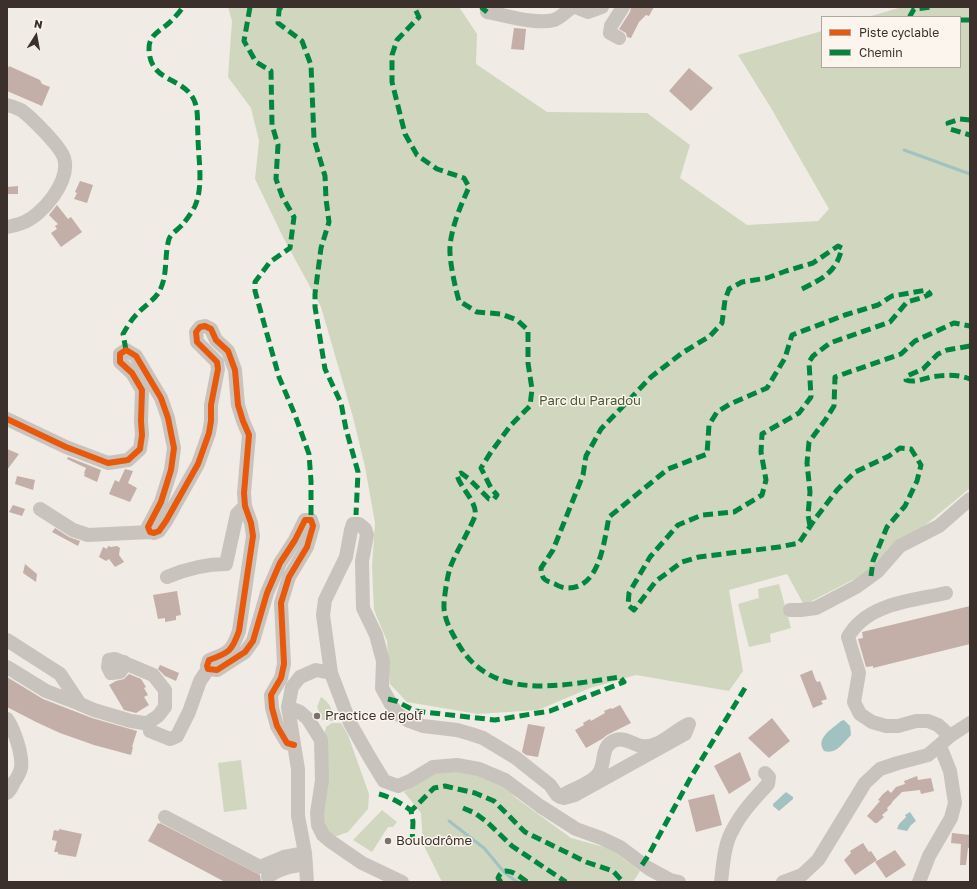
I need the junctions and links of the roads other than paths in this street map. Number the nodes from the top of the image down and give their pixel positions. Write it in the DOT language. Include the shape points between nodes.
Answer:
graph roads {
  1 [pos="572,7"];
  2 [pos="576,7"];
  3 [pos="602,7"];
  4 [pos="624,7"];
  5 [pos="487,12"];
  6 [pos="619,38"];
  7 [pos="7,104"];
  8 [pos="7,227"];
  9 [pos="7,419"];
  10 [pos="970,499"];
  11 [pos="245,506"];
  12 [pos="40,509"];
  13 [pos="150,532"];
  14 [pos="167,577"];
  15 [pos="946,593"];
  16 [pos="790,610"];
  17 [pos="7,640"];
  18 [pos="124,662"];
  19 [pos="7,667"];
  20 [pos="208,669"];
  21 [pos="331,673"];
  22 [pos="80,704"];
  23 [pos="288,707"];
  24 [pos="7,719"];
  25 [pos="149,722"];
  26 [pos="970,723"];
  27 [pos="950,736"];
  28 [pos="294,745"];
  29 [pos="940,746"];
  30 [pos="765,773"];
  31 [pos="7,792"];
  32 [pos="560,797"];
  33 [pos="165,817"];
  34 [pos="305,858"];
  35 [pos="268,877"];
  36 [pos="308,882"];
  37 [pos="402,882"];
  38 [pos="679,882"];
  39 [pos="721,882"];
  40 [pos="783,882"];
  41 [pos="919,882"];
  1 -- 5 [label="street" via="555,20 547,21"];
  2 -- 3 [label="street" via="588,12"];
  4 -- 6 [label="street" via="611,26 610,33"];
  7 -- 8 [label="street" via="21,110 41,128 64,156 66,166 64,177 54,196 38,214 23,223"];
  9 -- 13 [label="street" via="66,447 108,463 128,460 140,449 142,390 132,373 120,362 120,354 126,350 136,356 161,398 174,448 171,470 161,502 148,526"];
  10 -- 16 [label="street" via="940,526 900,546 878,570 856,587 816,608"];
  11 -- 13 [label="street" via="249,435 238,405 235,370 228,351 216,340 211,328 200,327 196,332 197,342 217,362 218,369 211,405 211,422 198,464 166,522 159,531"];
  11 -- 14 [label="street" via="237,514 226,564 200,566"];
  11 -- 20 [label="street" via="253,536 239,632 234,646 224,655 209,660"];
  12 -- 13 [label="street" via="73,530 88,535"];
  15 -- 27 [label="street" via="882,608 853,628 848,637 859,673 854,702 860,714 872,722 886,726 928,721 938,724"];
  17 -- 22 [label="street" via="60,674"];
  18 -- 25 [label="street" via="152,675 166,690 165,707"];
  19 -- 22 [label="street" via="46,691"];
  20 -- 25 [label="street" via="200,681 177,736 170,739 150,731"];
  20 -- 28 [label="street" via="217,670 245,652 253,641 267,593 280,563 305,520 311,520 313,526 307,546 289,577 281,603 284,664 281,678 271,695 277,726 287,743"];
  21 -- 23 [label="street" via="316,670 300,676 292,687"];
  21 -- 32 [label="street" via="323,615 325,600 346,557 351,530 356,519 365,528 367,535 362,561 363,608 376,635 383,661 382,688 396,713 423,726 457,730 483,738 550,784"];
  21 -- 38 [label="street" via="350,723 384,781 398,786 433,767 457,764 479,769 504,780 576,829 601,838 648,868"];
  22 -- 25 [label="street" via="131,721"];
  23 -- 28 [label="street"];
  23 -- 37 [label="street" via="308,719 321,740 322,780 317,814 318,825 323,835 362,863"];
  24 -- 31 [label="street" via="21,758 21,767"];
  26 -- 27 [label="street"];
  27 -- 29 [label="street"];
  28 -- 34 [label="street" via="298,769 298,816"];
  29 -- 40 [label="street" via="928,755 880,769 865,783 818,860 802,875"];
  29 -- 41 [label="street" via="950,771 955,803 951,818 929,856"];
  30 -- 39 [label="street" via="769,777 768,784 739,818 731,832"];
  32 -- 32 [label="street" via="575,795 678,738 685,734 689,724 654,745 642,746 627,740 617,740 605,749 598,774 591,781"];
  33 -- 34 [label="street" via="260,867 284,857"];
  34 -- 35 [label="street" via="293,866 275,871"];
  34 -- 36 [label="street"];
}
